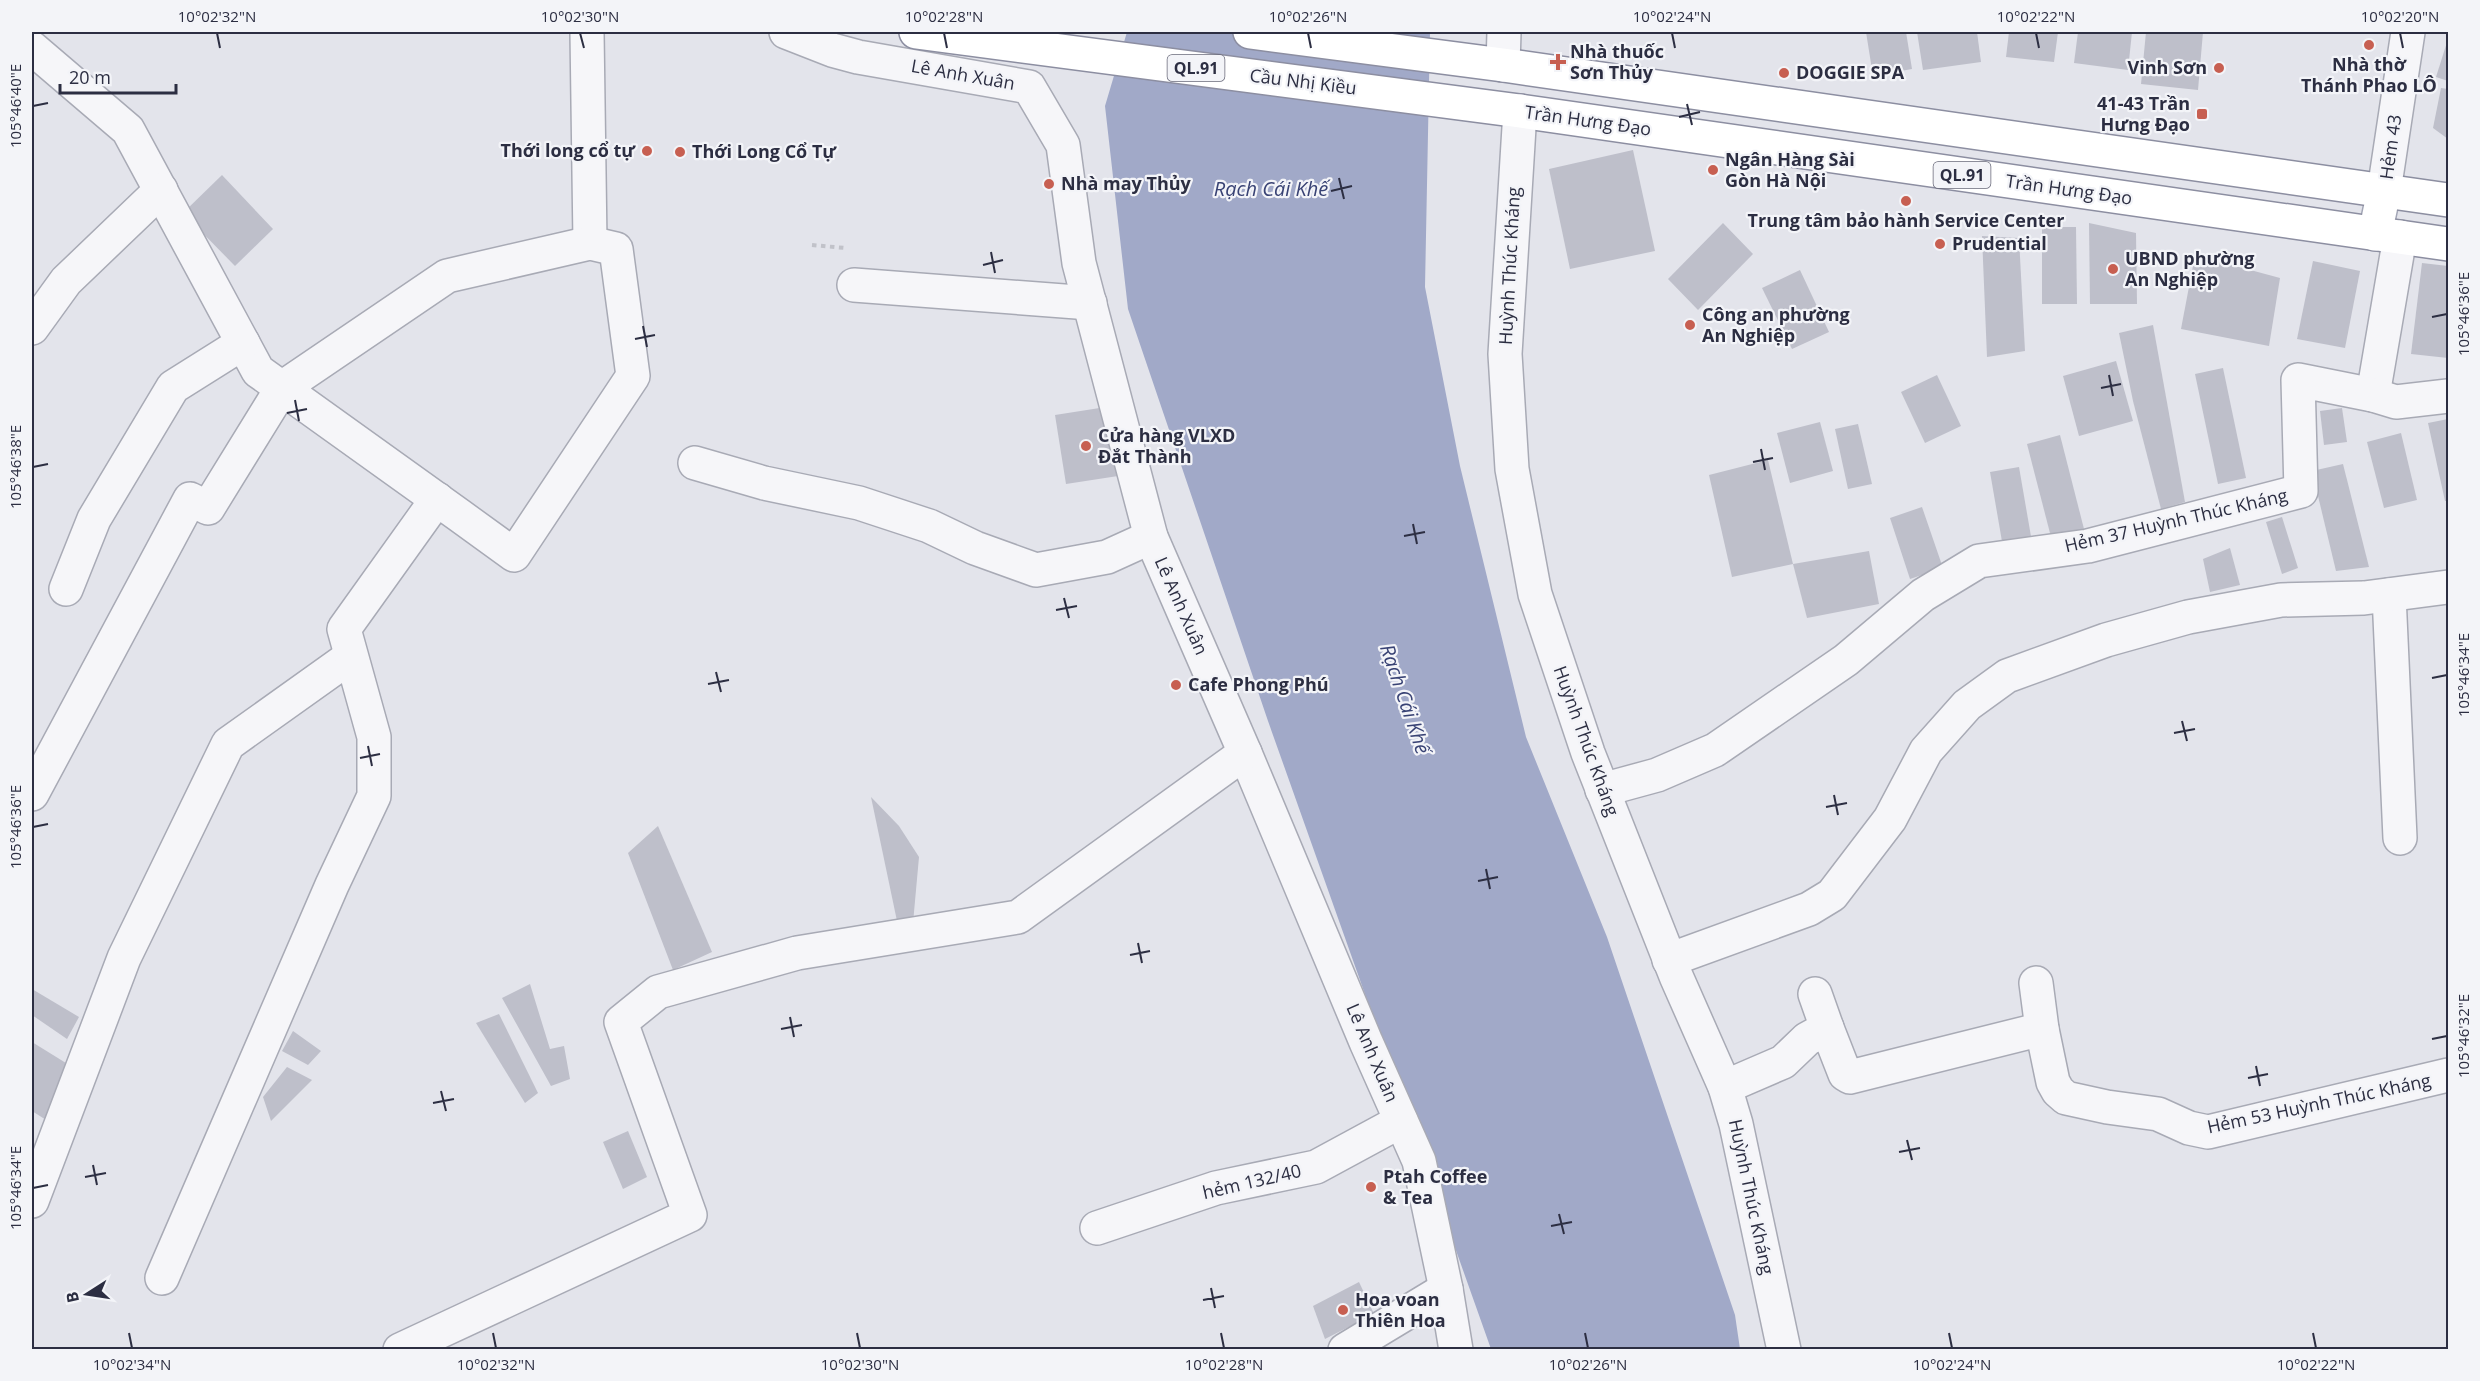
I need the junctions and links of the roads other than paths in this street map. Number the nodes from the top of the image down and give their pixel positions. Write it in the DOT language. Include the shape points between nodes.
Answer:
graph roads {
  1 [pos="587,32"];
  2 [pos="786,32"];
  3 [pos="916,32"];
  4 [pos="1250,32"];
  5 [pos="1504,32"];
  6 [pos="2408,32"];
  7 [pos="32,48"];
  8 [pos="1503,65"];
  9 [pos="1476,105"];
  10 [pos="1520,111"];
  11 [pos="161,190"];
  12 [pos="2385,191"];
  13 [pos="2448,200"];
  14 [pos="2388,236"];
  15 [pos="590,243"];
  16 [pos="2448,244"];
  17 [pos="854,285"];
  18 [pos="1090,303"];
  19 [pos="32,328"];
  20 [pos="243,343"];
  21 [pos="282,388"];
  22 [pos="2373,395"];
  23 [pos="2448,396"];
  24 [pos="695,463"];
  25 [pos="437,499"];
  26 [pos="1150,537"];
  27 [pos="2448,587"];
  28 [pos="66,589"];
  29 [pos="2389,595"];
  30 [pos="350,657"];
  31 [pos="1245,753"];
  32 [pos="1602,790"];
  33 [pos="32,794"];
  34 [pos="2400,838"];
  35 [pos="1670,960"];
  36 [pos="2036,983"];
  37 [pos="1815,994"];
  38 [pos="1827,1028"];
  39 [pos="2042,1029"];
  40 [pos="2448,1075"];
  41 [pos="1725,1087"];
  42 [pos="1401,1121"];
  43 [pos="32,1202"];
  44 [pos="1097,1227"];
  45 [pos="162,1278"];
  46 [pos="1446,1288"];
  47 [pos="400,1350"];
  48 [pos="1345,1350"];
  49 [pos="1456,1350"];
  50 [pos="1784,1350"];
  1 -- 15 [label="street"];
  2 -- 18 [label="street, Lê Anh Xuân" via="858,57 1029,87 1063,146 1079,263"];
  3 -- 9 [label="main road, Cầu Nhị Kiều / QL.91"];
  4 -- 8 [label="main road, QL.91"];
  5 -- 8 [label="street"];
  6 -- 12 [label="street, Hẻm 43"];
  7 -- 11 [label="street" via="129,130"];
  8 -- 12 [label="main road, QL.91"];
  9 -- 10 [label="main road, Trần Hưng Đạo / QL.91"];
  10 -- 14 [label="main road, Trần Hưng Đạo / QL.91"];
  10 -- 32 [label="street, Huỳnh Thúc Kháng" via="1505,354 1512,469 1535,594"];
  11 -- 19 [label="street" via="66,281"];
  11 -- 20 [label="street"];
  12 -- 13 [label="main road, QL.91"];
  12 -- 14 [label="main road"];
  14 -- 16 [label="main road, Trần Hưng Đạo / QL.91"];
  14 -- 22 [label="street"];
  15 -- 21 [label="street" via="447,276"];
  15 -- 25 [label="street" via="616,249 633,376 514,555"];
  17 -- 18 [label="street"];
  18 -- 26 [label="street, Lê Anh Xuân"];
  20 -- 21 [label="street" via="258,371"];
  20 -- 28 [label="street" via="173,387 94,519"];
  21 -- 25 [label="street"];
  21 -- 33 [label="street" via="207,508 190,499"];
  22 -- 23 [label="street, Hẻm 37 Huỳnh Thúc Kháng" via="2396,402"];
  22 -- 32 [label="street, Hẻm 37 Huỳnh Thúc Kháng" via="2298,380 2301,491 2088,546 1979,561 1923,595 1846,660 1715,750 1657,776"];
  24 -- 26 [label="street" via="764,483 859,503 929,526 1036,570 1107,557"];
  25 -- 30 [label="street" via="344,629"];
  26 -- 31 [label="street, Lê Anh Xuân"];
  27 -- 29 [label="street"];
  29 -- 34 [label="street"];
  29 -- 35 [label="street" via="2281,600 2188,617 2106,640 2007,676 1967,705 1926,751 1890,819 1832,895 1809,909"];
  30 -- 43 [label="street" via="228,744 124,958"];
  30 -- 45 [label="street" via="374,737 374,796"];
  31 -- 42 [label="street, Lê Anh Xuân"];
  31 -- 47 [label="street" via="1018,917 797,952 658,992 621,1022 690,1215"];
  32 -- 35 [label="street, Huỳnh Thúc Kháng"];
  35 -- 41 [label="street, Huỳnh Thúc Kháng"];
  36 -- 39 [label="street, Hẻm 53 Huỳnh Thúc Kháng"];
  37 -- 38 [label="street"];
  38 -- 39 [label="street" via="1845,1074 1850,1077"];
  38 -- 41 [label="street" via="1807,1039 1783,1062"];
  39 -- 40 [label="street, Hẻm 53 Huỳnh Thúc Kháng" via="2053,1082 2066,1098 2158,1114 2208,1132"];
  41 -- 50 [label="street, Huỳnh Thúc Kháng"];
  42 -- 44 [label="street, hẻm 132/40" via="1316,1167 1215,1188"];
  42 -- 46 [label="street, Lê Anh Xuân" via="1419,1161"];
  46 -- 48 [label="street"];
  46 -- 49 [label="street, Lê Anh Xuân"];
}
